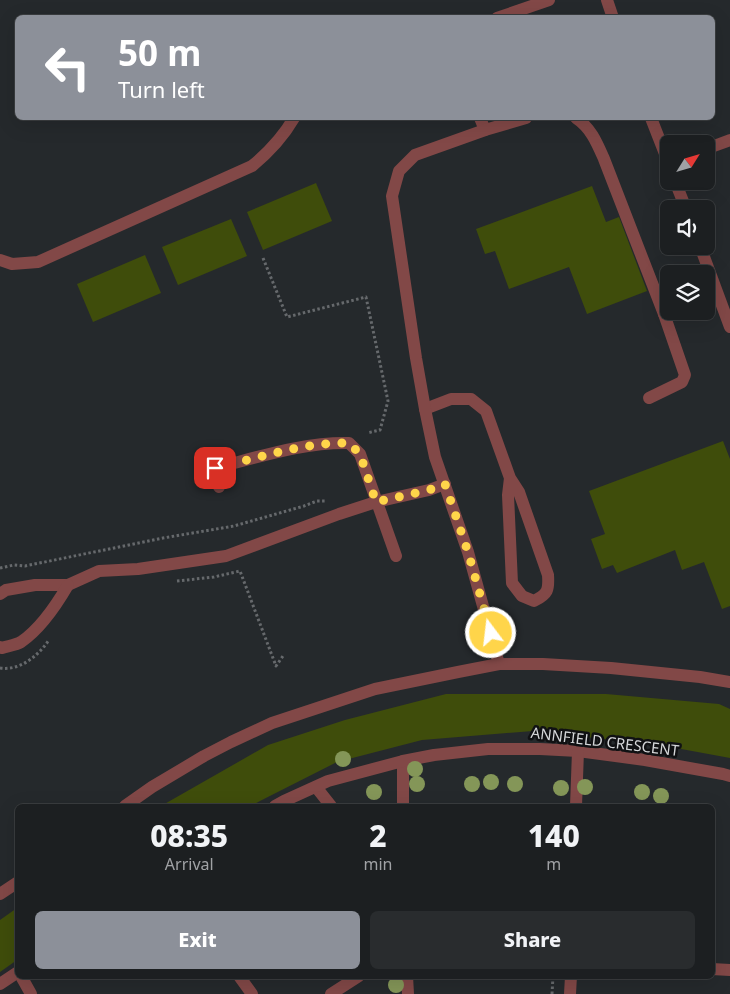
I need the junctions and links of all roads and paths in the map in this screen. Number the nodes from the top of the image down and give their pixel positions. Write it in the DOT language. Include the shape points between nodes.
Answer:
graph roads {
  1 [pos="549,0"];
  2 [pos="607,0"];
  3 [pos="506,15"];
  4 [pos="612,15"];
  5 [pos="293,120"];
  6 [pos="512,120"];
  7 [pos="579,120"];
  8 [pos="652,120"];
  9 [pos="483,124"];
  10 [pos="730,140"];
  11 [pos="660,141"];
  12 [pos="715,146"];
  13 [pos="263,258"];
  14 [pos="0,260"];
  15 [pos="660,292"];
  16 [pos="715,303"];
  17 [pos="671,320"];
  18 [pos="730,327"];
  19 [pos="649,398"];
  20 [pos="425,409"];
  21 [pos="367,433"];
  22 [pos="510,478"];
  23 [pos="445,484"];
  24 [pos="219,487"];
  25 [pos="332,502"];
  26 [pos="376,502"];
  27 [pos="396,556"];
  28 [pos="0,568"];
  29 [pos="175,581"];
  30 [pos="68,585"];
  31 [pos="0,594"];
  32 [pos="54,634"];
  33 [pos="0,647"];
  34 [pos="282,656"];
  35 [pos="499,664"];
  36 [pos="0,668"];
  37 [pos="730,682"];
  38 [pos="578,751"];
  39 [pos="403,761"];
  40 [pos="730,776"];
  41 [pos="316,787"];
  42 [pos="128,804"];
  43 [pos="279,804"];
  44 [pos="329,804"];
  45 [pos="403,804"];
  46 [pos="576,804"];
  47 [pos="15,884"];
  48 [pos="0,894"];
  49 [pos="715,969"];
  50 [pos="730,970"];
  51 [pos="15,974"];
  52 [pos="24,979"];
  53 [pos="241,979"];
  54 [pos="354,979"];
  55 [pos="407,979"];
  56 [pos="552,979"];
  57 [pos="571,979"];
  58 [pos="0,984"];
  59 [pos="336,992"];
  60 [pos="31,994"];
  61 [pos="252,994"];
  62 [pos="408,994"];
  63 [pos="552,994"];
  64 [pos="570,994"];
  1 -- 3 [label="street"];
  2 -- 4 [label="street"];
  5 -- 14 [label="street" via="280,140 252,166 38,262 12,264"];
  6 -- 9 [label="street"];
  7 -- 15 [label="street" via="594,136"];
  8 -- 11 [label="street"];
  9 -- 20 [label="street" via="415,154 399,171 392,196"];
  10 -- 12 [label="street"];
  13 -- 21 [label="path" via="287,317 366,298 388,401 380,430"];
  16 -- 18 [label="street"];
  17 -- 19 [label="street" via="685,375 682,382"];
  20 -- 22 [label="street" via="452,399 471,399 486,411"];
  20 -- 23 [label="street" via="435,457"];
  22 -- 22 [label="street" via="519,492 548,575 549,586 543,596 534,601 522,596 512,583"];
  23 -- 26 [label="street"];
  23 -- 35 [label="street"];
  24 -- 26 [label="street" via="215,468 310,445 349,443 360,454"];
  25 -- 28 [label="path" via="317,501 234,526"];
  26 -- 27 [label="street"];
  26 -- 30 [label="street" via="226,556 138,569 99,571"];
  29 -- 34 [label="path" via="240,571 276,666"];
  30 -- 31 [label="street" via="34,585"];
  30 -- 33 [label="street" via="28,636 19,643"];
  32 -- 36 [label="path" via="26,663"];
  35 -- 37 [label="street" via="611,668"];
  35 -- 42 [label="street" via="375,689 272,723 204,756"];
  38 -- 39 [label="street, ANNFIELD CRESCENT" via="488,749"];
  38 -- 40 [label="street, ANNFIELD CRESCENT"];
  38 -- 46 [label="street"];
  39 -- 41 [label="street, ANNFIELD CRESCENT"];
  39 -- 45 [label="street"];
  41 -- 43 [label="street, ANNFIELD CRESCENT"];
  41 -- 44 [label="street"];
  47 -- 48 [label="street"];
  49 -- 50 [label="street"];
  51 -- 58 [label="street"];
  52 -- 60 [label="street"];
  53 -- 61 [label="street"];
  54 -- 59 [label="street"];
  55 -- 62 [label="street"];
  56 -- 63 [label="path"];
  57 -- 64 [label="street"];
}
